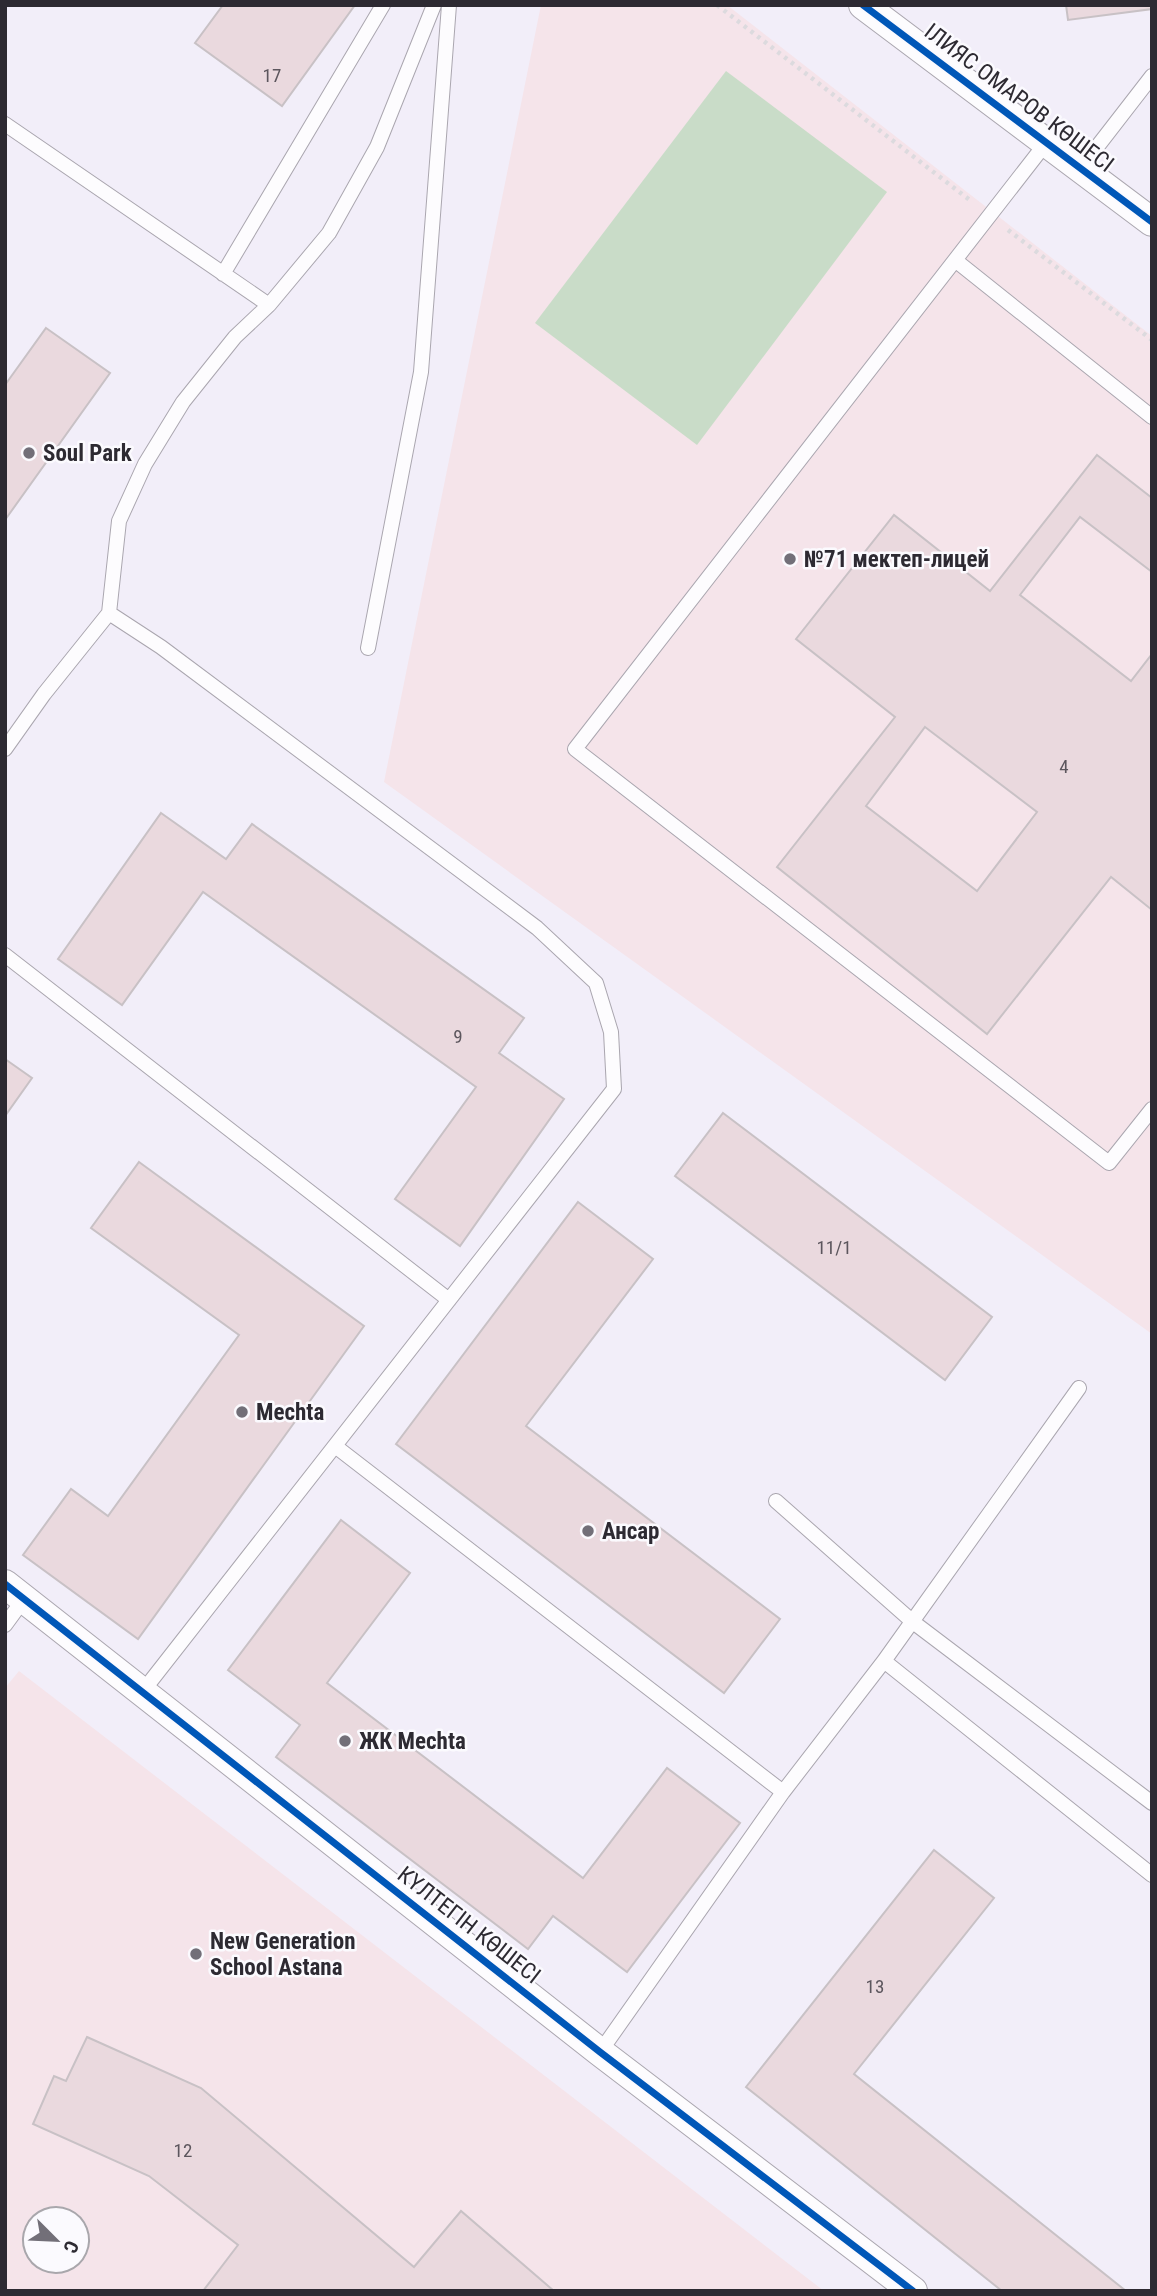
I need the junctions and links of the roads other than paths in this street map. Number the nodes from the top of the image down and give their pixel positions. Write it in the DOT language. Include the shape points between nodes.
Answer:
graph roads {
  1 [pos="383,5"];
  2 [pos="434,5"];
  3 [pos="449,5"];
  4 [pos="863,5"];
  5 [pos="1152,76"];
  6 [pos="5,124"];
  7 [pos="1046,143"];
  8 [pos="1080,169"];
  9 [pos="1152,222"];
  10 [pos="955,260"];
  11 [pos="223,274"];
  12 [pos="269,305"];
  13 [pos="1152,417"];
  14 [pos="109,613"];
  15 [pos="368,648"];
  16 [pos="5,749"];
  17 [pos="5,955"];
  18 [pos="1152,1109"];
  19 [pos="449,1300"];
  20 [pos="1079,1388"];
  21 [pos="335,1446"];
  22 [pos="775,1501"];
  23 [pos="15,1592"];
  24 [pos="913,1622"];
  25 [pos="5,1625"];
  26 [pos="884,1661"];
  27 [pos="143,1691"];
  28 [pos="783,1792"];
  29 [pos="1152,1803"];
  30 [pos="1152,1875"];
  31 [pos="600,2052"];
  32 [pos="913,2291"];
  1 -- 11 [label="lane"];
  2 -- 12 [label="lane" via="377,147 329,233"];
  3 -- 15 [label="lane" via="421,372"];
  4 -- 7 [label="street, ІЛИЯС ОМАРОВ КӨШЕСІ"];
  5 -- 8 [label="lane"];
  6 -- 11 [label="lane"];
  7 -- 8 [label="street, ІЛИЯС ОМАРОВ КӨШЕСІ"];
  7 -- 10 [label="lane"];
  8 -- 9 [label="street, ІЛИЯС ОМАРОВ КӨШЕСІ"];
  10 -- 13 [label="lane"];
  10 -- 18 [label="lane" via="575,749 1109,1163"];
  11 -- 12 [label="lane"];
  12 -- 14 [label="lane" via="235,337 183,401 145,464 119,521"];
  14 -- 16 [label="lane"];
  14 -- 19 [label="lane" via="537,928 596,983 611,1032 614,1089"];
  17 -- 19 [label="lane"];
  19 -- 21 [label="lane"];
  20 -- 24 [label="lane"];
  21 -- 27 [label="lane"];
  21 -- 28 [label="lane"];
  22 -- 24 [label="lane"];
  23 -- 25 [label="lane"];
  23 -- 27 [label="street, КҮЛТЕГІН КӨШЕСІ"];
  24 -- 26 [label="lane"];
  24 -- 29 [label="lane"];
  26 -- 28 [label="lane"];
  26 -- 30 [label="lane"];
  27 -- 31 [label="street, КҮЛТЕГІН КӨШЕСІ"];
  28 -- 31 [label="lane"];
  31 -- 32 [label="street, КҮЛТЕГІН КӨШЕСІ"];
}
